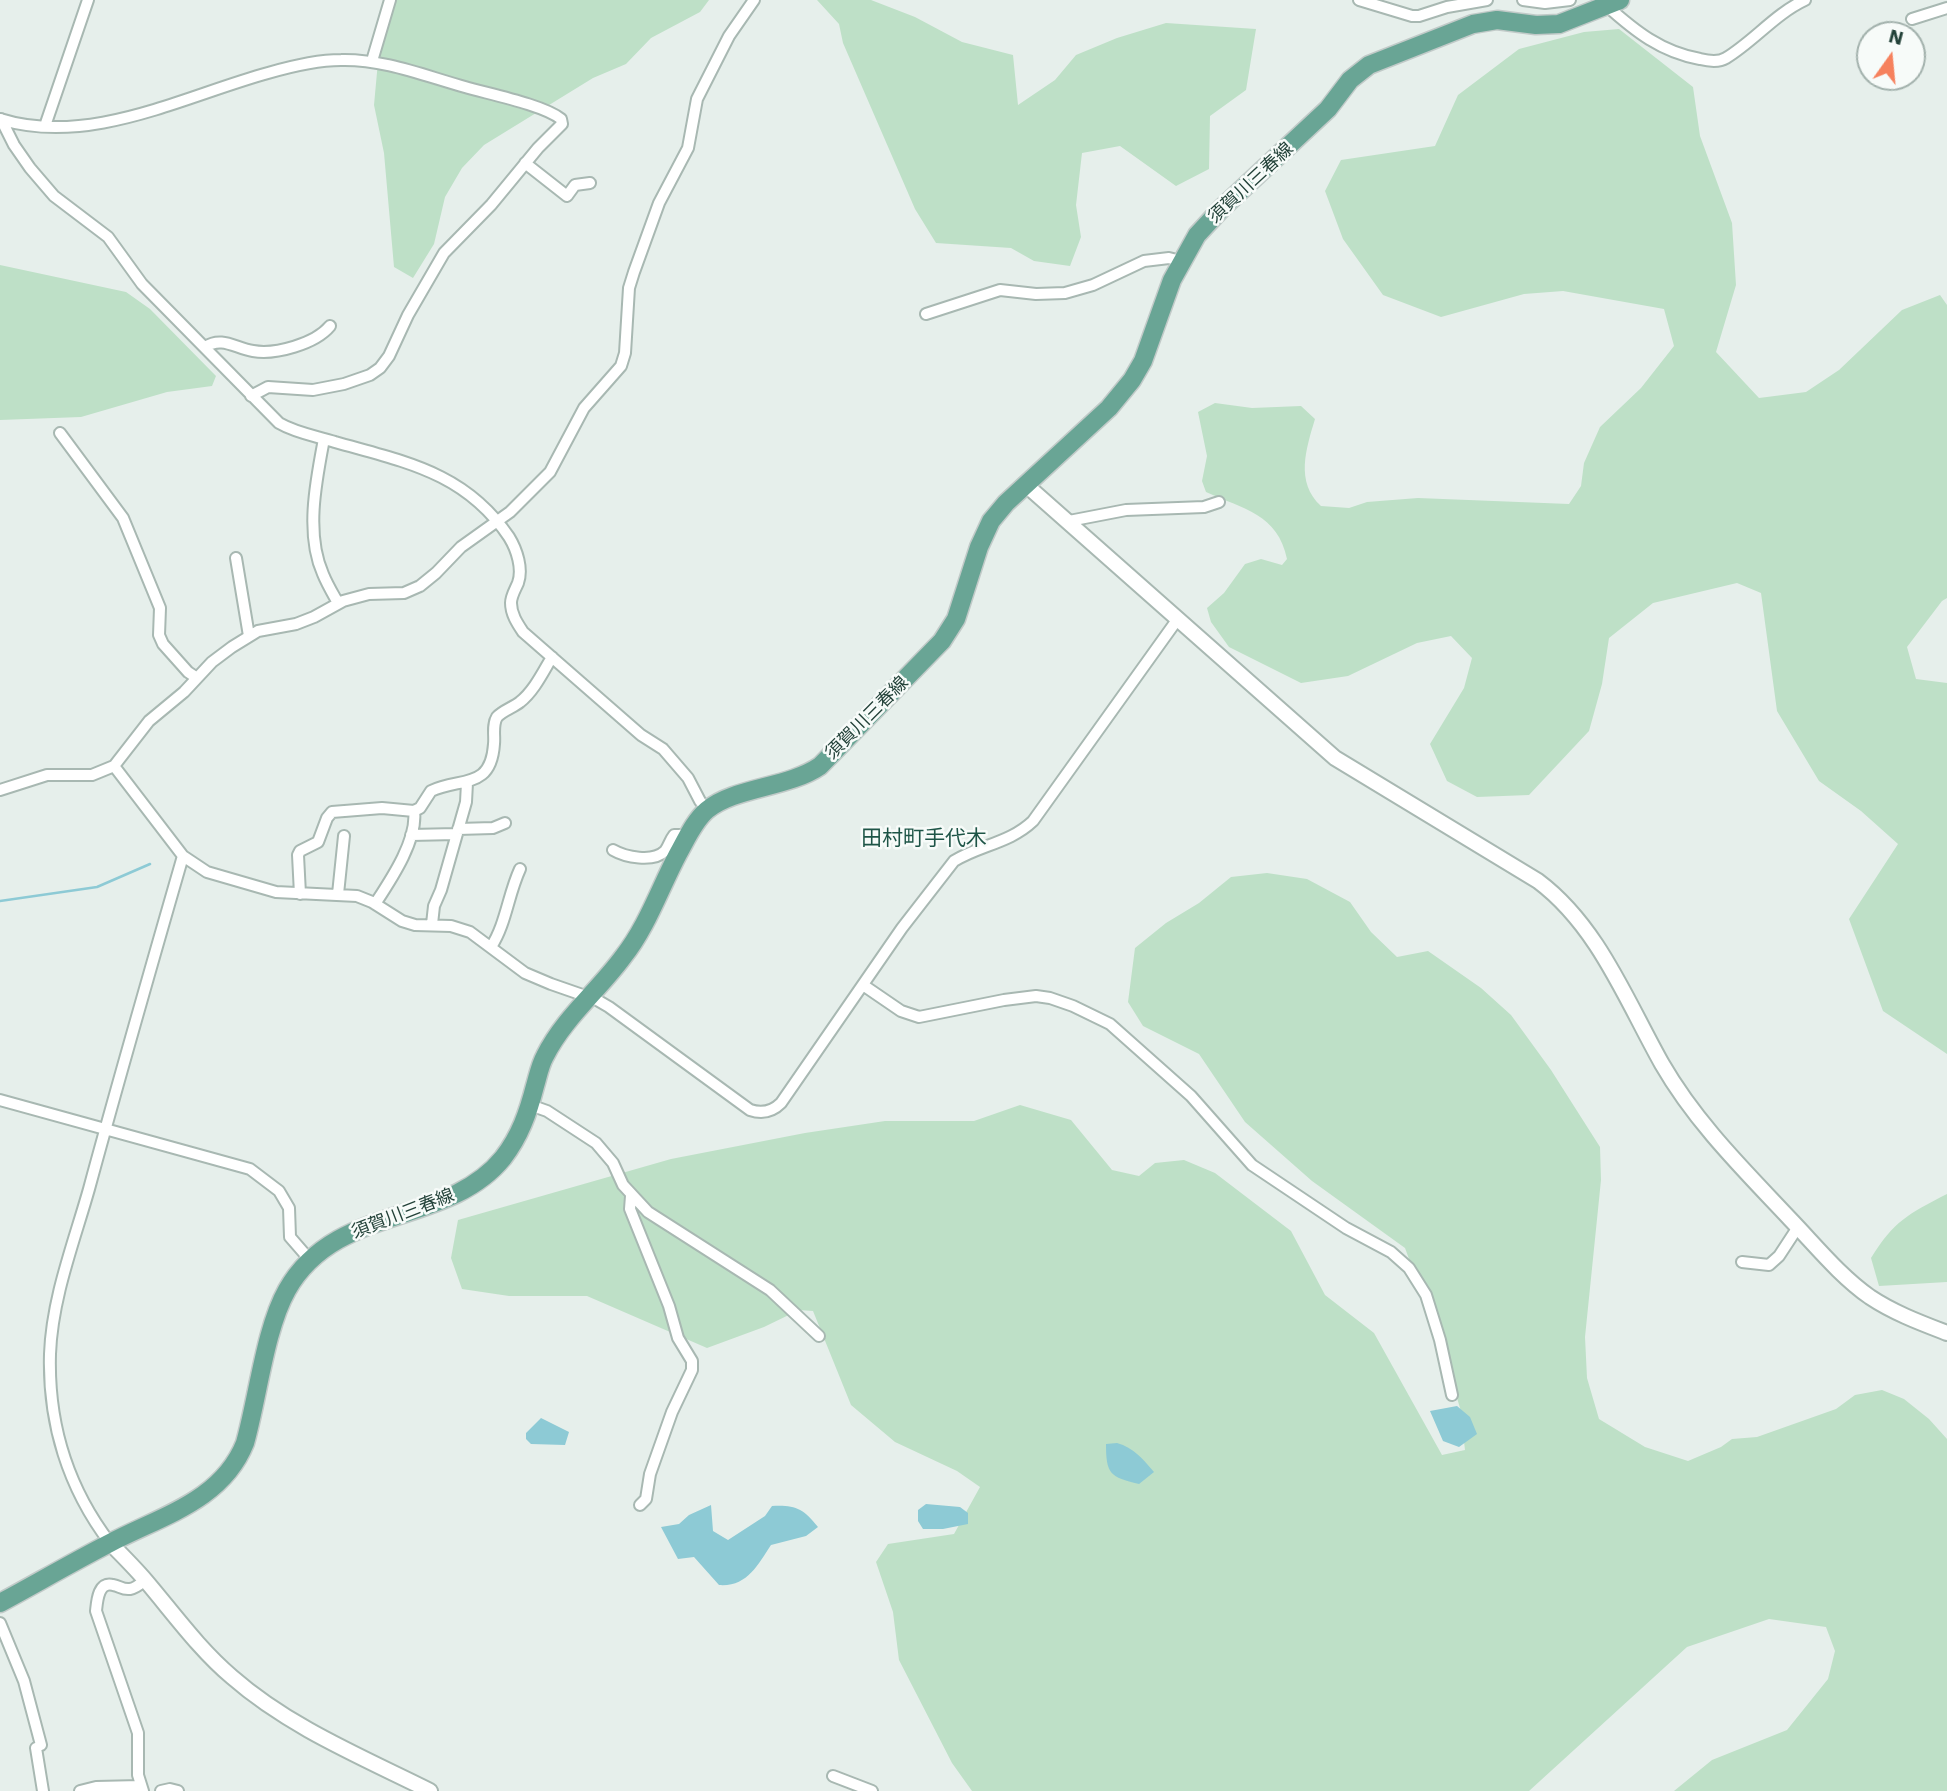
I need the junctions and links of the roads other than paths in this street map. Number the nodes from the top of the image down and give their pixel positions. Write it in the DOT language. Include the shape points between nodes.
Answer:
graph roads {
  1 [pos="88,0"];
  2 [pos="390,0"];
  3 [pos="754,0"];
  4 [pos="1359,0"];
  5 [pos="1487,0"];
  6 [pos="1523,0"];
  7 [pos="1570,0"];
  8 [pos="1805,0"];
  9 [pos="1613,3"];
  10 [pos="1947,8"];
  11 [pos="1912,19"];
  12 [pos="372,61"];
  13 [pos="1,119"];
  14 [pos="45,126"];
  15 [pos="525,163"];
  16 [pos="590,183"];
  17 [pos="1181,261"];
  18 [pos="926,314"];
  19 [pos="330,326"];
  20 [pos="205,347"];
  21 [pos="251,396"];
  22 [pos="60,433"];
  23 [pos="324,439"];
  24 [pos="1026,484"];
  25 [pos="1219,502"];
  26 [pos="1069,521"];
  27 [pos="497,524"];
  28 [pos="236,558"];
  29 [pos="338,603"];
  30 [pos="1177,620"];
  31 [pos="249,636"];
  32 [pos="552,657"];
  33 [pos="197,678"];
  34 [pos="114,766"];
  35 [pos="467,783"];
  36 [pos="0,790"];
  37 [pos="707,810"];
  38 [pos="414,811"];
  39 [pos="505,823"];
  40 [pos="457,832"];
  41 [pos="411,835"];
  42 [pos="344,836"];
  43 [pos="684,842"];
  44 [pos="613,850"];
  45 [pos="183,856"];
  46 [pos="520,869"];
  47 [pos="300,894"];
  48 [pos="338,894"];
  49 [pos="375,904"];
  50 [pos="432,924"];
  51 [pos="491,947"];
  52 [pos="863,985"];
  53 [pos="589,997"];
  54 [pos="0,1100"];
  55 [pos="530,1105"];
  56 [pos="105,1129"];
  57 [pos="631,1196"];
  58 [pos="1798,1227"];
  59 [pos="310,1260"];
  60 [pos="1742,1262"];
  61 [pos="1947,1333"];
  62 [pos="819,1336"];
  63 [pos="1452,1395"];
  64 [pos="640,1505"];
  65 [pos="110,1543"];
  66 [pos="145,1580"];
  67 [pos="0,1603"];
  68 [pos="0,1623"];
  69 [pos="833,1776"];
  70 [pos="141,1788"];
  71 [pos="43,1791"];
  72 [pos="80,1791"];
  73 [pos="161,1791"];
  74 [pos="178,1791"];
  75 [pos="430,1791"];
  76 [pos="872,1791"];
  1 -- 14 [label="street"];
  2 -- 12 [label="street"];
  3 -- 27 [label="street" via="729,36 697,99 688,148 659,203 629,288 621,366 584,408 550,472"];
  4 -- 5 [label="street" via="1412,16"];
  6 -- 7 [label="street"];
  8 -- 9 [label="street" via="1791,6 1727,58 1710,61 1659,46 1629,26"];
  9 -- 17 [label="main road, 須賀川三春線" via="1559,24 1484,21 1369,65 1295,142 1222,208"];
  10 -- 11 [label="street"];
  12 -- 14 [label="street" via="300,64 119,119"];
  12 -- 15 [label="street" via="559,117 562,124"];
  13 -- 14 [label="street"];
  13 -- 20 [label="street" via="14,145 54,196 108,237 142,284"];
  15 -- 16 [label="street" via="566,195 575,185"];
  15 -- 21 [label="street" via="444,253 380,368 344,384 313,390 268,387"];
  17 -- 18 [label="street" via="1144,261 1065,293 1000,290"];
  17 -- 24 [label="main road, 須賀川三春線" via="1132,380 1109,408"];
  19 -- 20 [label="street" via="315,340 299,346 260,352 223,342"];
  20 -- 21 [label="street"];
  21 -- 23 [label="street" via="287,428"];
  22 -- 33 [label="street" via="123,518 160,608 163,644"];
  23 -- 27 [label="street" via="410,463 445,478 476,499"];
  23 -- 29 [label="street" via="315,536 323,574"];
  24 -- 26 [label="street"];
  24 -- 37 [label="main road, 須賀川三春線" via="991,521 950,631 906,679 814,770"];
  25 -- 26 [label="street" via="1204,507 1126,510"];
  26 -- 30 [label="street"];
  27 -- 29 [label="street" via="461,547 420,586 404,593 369,594"];
  27 -- 32 [label="street" via="509,538 520,566 511,612 523,632"];
  28 -- 31 [label="street"];
  29 -- 31 [label="street" via="296,624"];
  30 -- 52 [label="street" via="1033,821 1013,837 954,862"];
  30 -- 58 [label="street" via="1335,758 1559,898 1579,920 1617,980 1688,1104"];
  31 -- 33 [label="street"];
  32 -- 35 [label="street" via="523,700 498,716 490,766"];
  32 -- 37 [label="street" via="589,693 663,749"];
  33 -- 34 [label="street" via="149,722"];
  34 -- 36 [label="street" via="92,775 47,775"];
  34 -- 45 [label="street"];
  35 -- 38 [label="street" via="431,791"];
  35 -- 40 [label="street"];
  37 -- 43 [label="main road, 須賀川三春線"];
  38 -- 41 [label="street"];
  38 -- 47 [label="street" via="332,812 318,842 298,855"];
  39 -- 40 [label="street"];
  40 -- 41 [label="street"];
  40 -- 50 [label="street"];
  41 -- 49 [label="street"];
  42 -- 48 [label="street"];
  43 -- 44 [label="street" via="674,835 664,851 639,858"];
  43 -- 53 [label="main road, 須賀川三春線" via="624,956"];
  45 -- 47 [label="street" via="207,872 276,892"];
  45 -- 56 [label="street"];
  46 -- 51 [label="street"];
  47 -- 48 [label="street"];
  48 -- 49 [label="street"];
  49 -- 50 [label="street" via="402,921"];
  50 -- 51 [label="street" via="471,932"];
  51 -- 53 [label="street" via="524,973"];
  52 -- 53 [label="street" via="781,1103 761,1112 750,1110"];
  52 -- 63 [label="street" via="901,1011 919,1017 1035,996 1073,1006 1110,1024 1191,1096 1252,1166 1391,1252 1409,1268 1426,1295"];
  53 -- 55 [label="main road, 須賀川三春線" via="555,1037 543,1059"];
  54 -- 56 [label="street"];
  55 -- 57 [label="street" via="596,1143"];
  55 -- 59 [label="main road, 須賀川三春線" via="522,1130 504,1156 468,1189 363,1226"];
  56 -- 59 [label="street" via="250,1169 279,1191 289,1208 290,1237"];
  56 -- 65 [label="street" via="59,1297 50,1356 55,1423 66,1466"];
  57 -- 62 [label="street" via="648,1212 770,1290"];
  57 -- 64 [label="street" via="630,1209 678,1338 692,1361 650,1474 646,1499"];
  58 -- 60 [label="street" via="1769,1265"];
  58 -- 61 [label="street" via="1842,1275 1871,1297"];
  59 -- 65 [label="main road, 須賀川三春線" via="276,1312 245,1443 232,1470 201,1498"];
  65 -- 66 [label="street"];
  65 -- 67 [label="main road, 須賀川三春線"];
  66 -- 70 [label="street" via="127,1590 114,1584 103,1587 96,1611 138,1733"];
  66 -- 75 [label="street" via="210,1657 251,1692 312,1732"];
  68 -- 71 [label="street" via="24,1681"];
  69 -- 76 [label="street"];
  70 -- 72 [label="street"];
  73 -- 74 [label="street"];
}
